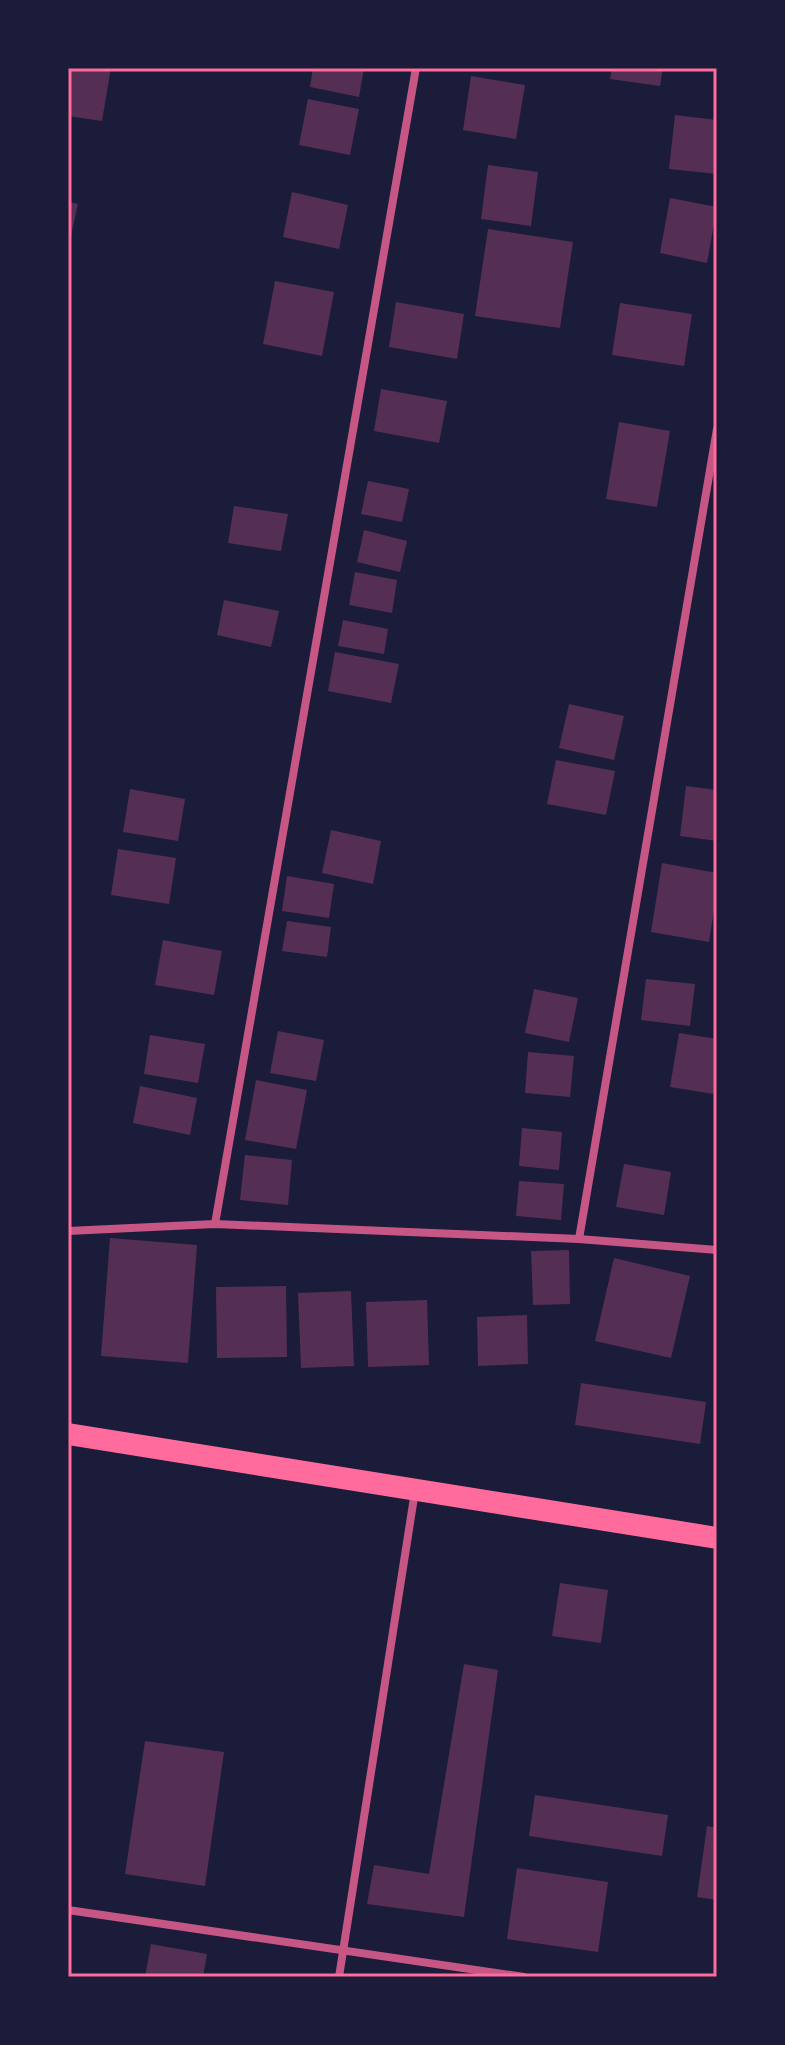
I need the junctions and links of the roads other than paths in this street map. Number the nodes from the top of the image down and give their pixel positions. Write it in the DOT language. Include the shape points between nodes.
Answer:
graph roads {
  1 [pos="416,68"];
  2 [pos="717,429"];
  3 [pos="215,1224"];
  4 [pos="68,1231"];
  5 [pos="579,1239"];
  6 [pos="717,1250"];
  7 [pos="68,1434"];
  8 [pos="415,1490"];
  9 [pos="717,1538"];
  10 [pos="68,1910"];
  11 [pos="343,1951"];
  12 [pos="339,1977"];
  13 [pos="524,1977"];
  1 -- 3 [label="street"];
  2 -- 5 [label="street"];
  3 -- 4 [label="street"];
  3 -- 5 [label="street"];
  5 -- 6 [label="street"];
  7 -- 8 [label="highway"];
  8 -- 9 [label="highway"];
  8 -- 11 [label="street"];
  10 -- 11 [label="street"];
  11 -- 12 [label="street"];
  11 -- 13 [label="street"];
}
